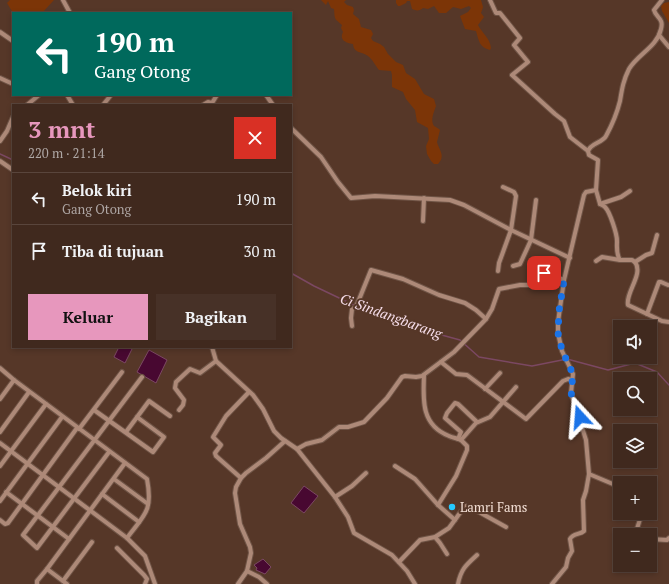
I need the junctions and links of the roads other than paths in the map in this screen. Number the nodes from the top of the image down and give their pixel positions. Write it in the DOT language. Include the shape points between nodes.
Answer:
graph roads {
  1 [pos="63,0"];
  2 [pos="490,0"];
  3 [pos="662,0"];
  4 [pos="69,12"];
  5 [pos="0,32"];
  6 [pos="658,36"];
  7 [pos="12,40"];
  8 [pos="669,47"];
  9 [pos="0,78"];
  10 [pos="12,84"];
  11 [pos="37,96"];
  12 [pos="110,96"];
  13 [pos="216,96"];
  14 [pos="28,104"];
  15 [pos="104,104"];
  16 [pos="204,104"];
  17 [pos="12,119"];
  18 [pos="292,129"];
  19 [pos="0,141"];
  20 [pos="588,150"];
  21 [pos="0,161"];
  22 [pos="12,169"];
  23 [pos="503,187"];
  24 [pos="596,190"];
  25 [pos="630,191"];
  26 [pos="424,198"];
  27 [pos="536,200"];
  28 [pos="600,204"];
  29 [pos="423,221"];
  30 [pos="511,230"];
  31 [pos="657,235"];
  32 [pos="531,240"];
  33 [pos="570,258"];
  34 [pos="620,260"];
  35 [pos="596,261"];
  36 [pos="635,262"];
  37 [pos="513,266"];
  38 [pos="498,271"];
  39 [pos="564,280"];
  40 [pos="668,285"];
  41 [pos="647,314"];
  42 [pos="486,319"];
  43 [pos="669,322"];
  44 [pos="352,326"];
  45 [pos="212,348"];
  46 [pos="216,361"];
  47 [pos="441,362"];
  48 [pos="0,368"];
  49 [pos="122,372"];
  50 [pos="500,373"];
  51 [pos="424,375"];
  52 [pos="142,377"];
  53 [pos="14,380"];
  54 [pos="572,380"];
  55 [pos="516,386"];
  56 [pos="485,389"];
  57 [pos="29,392"];
  58 [pos="250,392"];
  59 [pos="0,399"];
  60 [pos="503,402"];
  61 [pos="46,404"];
  62 [pos="94,410"];
  63 [pos="179,410"];
  64 [pos="62,416"];
  65 [pos="170,416"];
  66 [pos="137,417"];
  67 [pos="110,420"];
  68 [pos="477,422"];
  69 [pos="78,429"];
  70 [pos="0,432"];
  71 [pos="126,432"];
  72 [pos="459,439"];
  73 [pos="94,440"];
  74 [pos="285,441"];
  75 [pos="0,443"];
  76 [pos="296,449"];
  77 [pos="11,451"];
  78 [pos="109,452"];
  79 [pos="27,463"];
  80 [pos="125,463"];
  81 [pos="0,466"];
  82 [pos="395,466"];
  83 [pos="366,473"];
  84 [pos="589,474"];
  85 [pos="42,475"];
  86 [pos="241,478"];
  87 [pos="114,479"];
  88 [pos="613,484"];
  89 [pos="59,487"];
  90 [pos="6,492"];
  91 [pos="102,494"];
  92 [pos="335,497"];
  93 [pos="74,499"];
  94 [pos="0,501"];
  95 [pos="22,504"];
  96 [pos="148,504"];
  97 [pos="438,504"];
  98 [pos="90,511"];
  99 [pos="38,515"];
  100 [pos="0,520"];
  101 [pos="454,520"];
  102 [pos="139,522"];
  103 [pos="54,527"];
  104 [pos="506,527"];
  105 [pos="435,537"];
  106 [pos="127,538"];
  107 [pos="669,538"];
  108 [pos="70,539"];
  109 [pos="657,539"];
  110 [pos="92,542"];
  111 [pos="116,548"];
  112 [pos="447,554"];
  113 [pos="477,555"];
  114 [pos="399,562"];
  115 [pos="47,569"];
  116 [pos="247,571"];
  117 [pos="65,583"];
  118 [pos="37,584"];
  119 [pos="145,584"];
  120 [pos="155,584"];
  121 [pos="238,584"];
  122 [pos="267,584"];
  123 [pos="415,584"];
  124 [pos="458,584"];
  125 [pos="552,584"];
  1 -- 4 [label="street"];
  2 -- 20 [label="street" via="496,14 500,13 520,38 514,45 528,62 512,75 564,121 570,137"];
  3 -- 6 [label="street" via="654,10 662,25"];
  5 -- 7 [label="street"];
  6 -- 8 [label="street"];
  6 -- 20 [label="street" via="626,74 618,107 606,136"];
  9 -- 10 [label="street"];
  11 -- 14 [label="street"];
  12 -- 15 [label="street"];
  13 -- 16 [label="street" via="212,103"];
  17 -- 19 [label="street"];
  18 -- 26 [label="street" via="321,157 351,198"];
  20 -- 24 [label="street" via="588,154 598,159"];
  21 -- 22 [label="street"];
  23 -- 30 [label="street" via="514,192 516,196"];
  24 -- 28 [label="street"];
  24 -- 33 [label="street" via="584,195"];
  25 -- 28 [label="street"];
  26 -- 29 [label="street"];
  26 -- 30 [label="street" via="457,202"];
  27 -- 32 [label="street"];
  28 -- 34 [label="street" via="607,209 615,229"];
  30 -- 32 [label="street"];
  30 -- 38 [label="street"];
  31 -- 36 [label="street" via="652,253"];
  32 -- 33 [label="street"];
  32 -- 37 [label="street" via="519,264"];
  33 -- 39 [label="street"];
  34 -- 35 [label="street" via="602,257"];
  34 -- 36 [label="street"];
  36 -- 41 [label="street" via="638,265 636,281 627,301"];
  39 -- 42 [label="street" via="544,273 534,285 502,288 498,291 494,306"];
  39 -- 54 [label="street" via="558,333 567,364 573,374"];
  40 -- 41 [label="street" via="659,282"];
  41 -- 43 [label="street"];
  42 -- 44 [label="street" via="464,303 403,279 371,270 356,307 352,309"];
  42 -- 47 [label="street"];
  45 -- 46 [label="street"];
  46 -- 58 [label="street"];
  46 -- 63 [label="street" via="200,373 190,369 176,382 175,388 184,400"];
  47 -- 51 [label="street"];
  47 -- 56 [label="street" via="456,374 467,375"];
  48 -- 53 [label="street"];
  49 -- 62 [label="street"];
  50 -- 56 [label="street"];
  51 -- 72 [label="street" via="423,402 427,416 441,432"];
  51 -- 76 [label="street" via="402,377 387,398 362,423 339,427 322,440"];
  52 -- 67 [label="street"];
  53 -- 57 [label="street"];
  53 -- 59 [label="street"];
  54 -- 60 [label="street" via="563,381 528,419 520,416"];
  54 -- 84 [label="street" via="571,393 586,440"];
  55 -- 60 [label="street"];
  56 -- 60 [label="street"];
  57 -- 61 [label="street"];
  57 -- 70 [label="street"];
  58 -- 74 [label="street" via="274,430"];
  58 -- 86 [label="street" via="226,416 213,437 221,445 215,453 216,456"];
  60 -- 68 [label="street" via="488,418"];
  61 -- 64 [label="street"];
  61 -- 77 [label="street"];
  62 -- 67 [label="street"];
  62 -- 69 [label="street"];
  64 -- 69 [label="street"];
  64 -- 79 [label="street"];
  65 -- 66 [label="street" via="149,400"];
  66 -- 71 [label="street"];
  66 -- 71 [label="street" via="164,437 153,452"];
  67 -- 71 [label="street"];
  67 -- 73 [label="street"];
  68 -- 72 [label="street"];
  68 -- 72 [label="street" via="455,403 445,418 461,432"];
  69 -- 73 [label="street"];
  69 -- 85 [label="street"];
  72 -- 97 [label="street" via="467,450 456,476"];
  73 -- 78 [label="street"];
  73 -- 89 [label="street"];
  74 -- 76 [label="street"];
  74 -- 86 [label="street"];
  75 -- 77 [label="street"];
  76 -- 92 [label="street"];
  77 -- 79 [label="street"];
  77 -- 81 [label="street"];
  78 -- 80 [label="street"];
  78 -- 93 [label="street"];
  79 -- 85 [label="street"];
  79 -- 90 [label="street"];
  80 -- 87 [label="street"];
  80 -- 96 [label="street" via="147,479 150,494"];
  82 -- 97 [label="street" via="416,479"];
  83 -- 92 [label="street"];
  84 -- 88 [label="street"];
  84 -- 125 [label="street" via="583,500 584,531 570,539 572,551 566,567"];
  85 -- 89 [label="street"];
  85 -- 95 [label="street"];
  86 -- 116 [label="street" via="235,493 240,524 251,550"];
  87 -- 91 [label="street"];
  87 -- 96 [label="street"];
  89 -- 93 [label="street"];
  89 -- 99 [label="street"];
  90 -- 94 [label="street"];
  90 -- 95 [label="street"];
  91 -- 98 [label="street"];
  91 -- 102 [label="street"];
  92 -- 114 [label="street" via="348,517 354,533 388,552"];
  93 -- 98 [label="street"];
  93 -- 103 [label="street"];
  95 -- 99 [label="street"];
  95 -- 100 [label="street" via="8,523"];
  96 -- 102 [label="street" via="146,514"];
  97 -- 101 [label="street"];
  98 -- 106 [label="street"];
  98 -- 108 [label="street"];
  99 -- 103 [label="street"];
  99 -- 103 [label="street" via="23,536 37,548"];
  101 -- 104 [label="street" via="466,506"];
  101 -- 105 [label="street"];
  102 -- 106 [label="street"];
  103 -- 108 [label="street"];
  105 -- 112 [label="street"];
  105 -- 114 [label="street" via="420,540"];
  106 -- 120 [label="street" via="145,556"];
  107 -- 109 [label="street"];
  108 -- 115 [label="street"];
  110 -- 117 [label="street"];
  111 -- 119 [label="street" via="144,575 147,579"];
  113 -- 124 [label="street" via="462,570"];
  114 -- 123 [label="street"];
  115 -- 117 [label="street"];
  115 -- 118 [label="street"];
  116 -- 121 [label="street"];
  116 -- 122 [label="street"];
}
